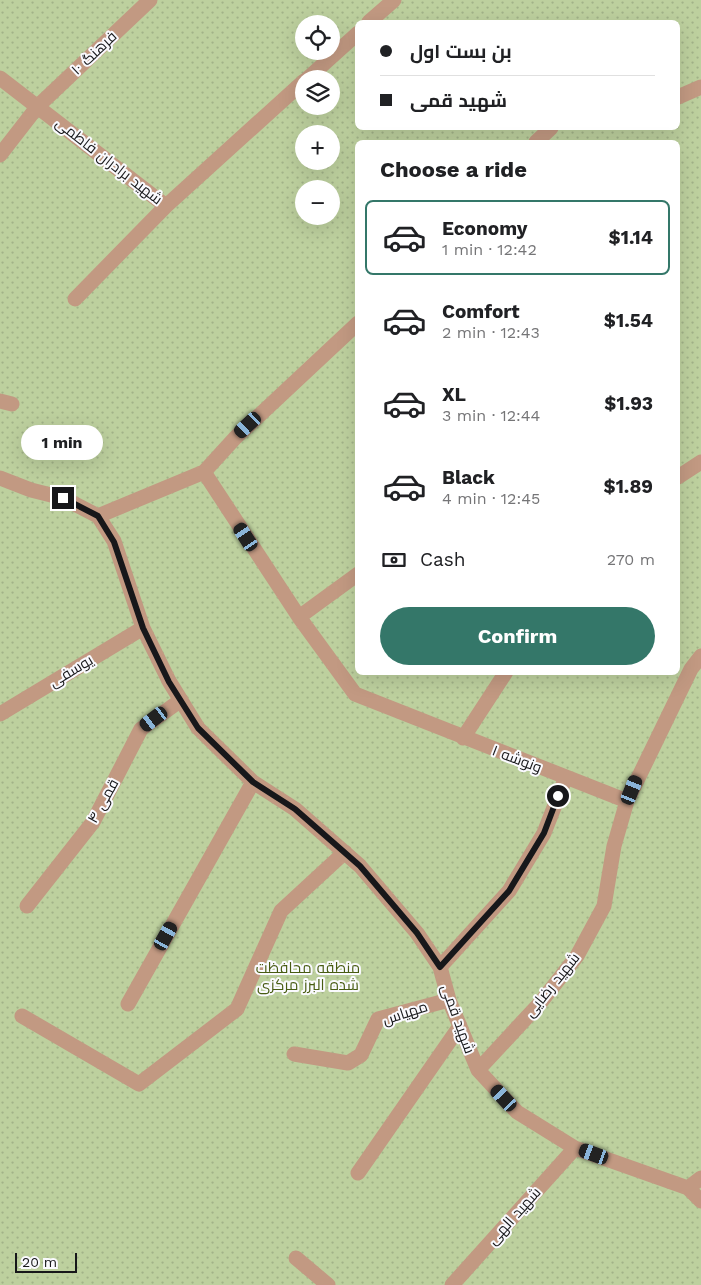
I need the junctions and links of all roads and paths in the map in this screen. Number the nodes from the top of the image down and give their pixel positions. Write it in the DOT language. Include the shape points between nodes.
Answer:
graph roads {
  1 [pos="150,0"];
  2 [pos="394,0"];
  3 [pos="371,20"];
  4 [pos="355,36"];
  5 [pos="317,70"];
  6 [pos="0,78"];
  7 [pos="701,87"];
  8 [pos="295,89"];
  9 [pos="680,96"];
  10 [pos="38,106"];
  11 [pos="549,130"];
  12 [pos="538,140"];
  13 [pos="0,155"];
  14 [pos="166,206"];
  15 [pos="75,299"];
  16 [pos="355,326"];
  17 [pos="701,462"];
  18 [pos="204,472"];
  19 [pos="680,476"];
  20 [pos="0,478"];
  21 [pos="98,516"];
  22 [pos="355,576"];
  23 [pos="299,618"];
  24 [pos="143,628"];
  25 [pos="701,656"];
  26 [pos="504,675"];
  27 [pos="180,700"];
  28 [pos="0,714"];
  29 [pos="463,738"];
  30 [pos="566,777"];
  31 [pos="253,782"];
  32 [pos="627,801"];
  33 [pos="344,852"];
  34 [pos="27,906"];
  35 [pos="440,967"];
  36 [pos="449,1000"];
  37 [pos="128,1004"];
  38 [pos="22,1016"];
  39 [pos="460,1026"];
  40 [pos="294,1054"];
  41 [pos="478,1070"];
  42 [pos="575,1148"];
  43 [pos="358,1173"];
  44 [pos="701,1178"];
  45 [pos="688,1188"];
  46 [pos="701,1201"];
  47 [pos="296,1258"];
  48 [pos="328,1285"];
  49 [pos="452,1285"];
  1 -- 10 [label="street, فرهنگ ۱۰"];
  2 -- 3 [label="street"];
  4 -- 5 [label="street"];
  6 -- 10 [label="street, شهید برادران فاطمی"];
  7 -- 9 [label="street"];
  8 -- 14 [label="street, شهید برادران فاطمی"];
  10 -- 13 [label="street, فرهنگ ۱۰"];
  10 -- 14 [label="street, شهید برادران فاطمی"];
  11 -- 12 [label="street"];
  14 -- 15 [label="street"];
  16 -- 18 [label="street" via="234,438"];
  17 -- 19 [label="street"];
  18 -- 21 [label="street"];
  18 -- 23 [label="street, ونوشه ۱"];
  20 -- 21 [label="street" via="63,498"];
  21 -- 24 [label="street, شهید قمی" via="114,542"];
  22 -- 23 [label="street"];
  23 -- 29 [label="street, ونوشه ۱" via="355,694"];
  24 -- 27 [label="street, شهید قمی"];
  24 -- 28 [label="street, یوسفی"];
  25 -- 32 [label="street, شهید رضایی" via="690,669"];
  26 -- 29 [label="street"];
  27 -- 31 [label="street, شهید قمی" via="198,728"];
  27 -- 34 [label="street, قمی ۴" via="141,729 93,822"];
  29 -- 30 [label="street, ونوشه ۱"];
  30 -- 32 [label="street, ونوشه ۱"];
  30 -- 35 [label="street" via="544,833 509,891"];
  31 -- 33 [label="street, شهید قمی" via="295,809"];
  31 -- 37 [label="street"];
  32 -- 41 [label="street, شهید رضایی" via="614,846 604,906 577,956 541,1002"];
  33 -- 35 [label="street, شهید قمی" via="360,866 417,933"];
  33 -- 38 [label="street" via="281,911 237,1009 139,1084"];
  35 -- 36 [label="street, شهید قمی"];
  36 -- 39 [label="street, شهید قمی"];
  36 -- 40 [label="street, مهیاس" via="378,1019 361,1055 348,1063"];
  39 -- 41 [label="street, شهید قمی"];
  39 -- 43 [label="street"];
  41 -- 42 [label="street, شهید قمی" via="517,1112"];
  42 -- 45 [label="street, شهید قمی"];
  42 -- 49 [label="street, شهید الهی"];
  44 -- 45 [label="street"];
  45 -- 46 [label="street, شهید قمی"];
  47 -- 48 [label="street"];
}
